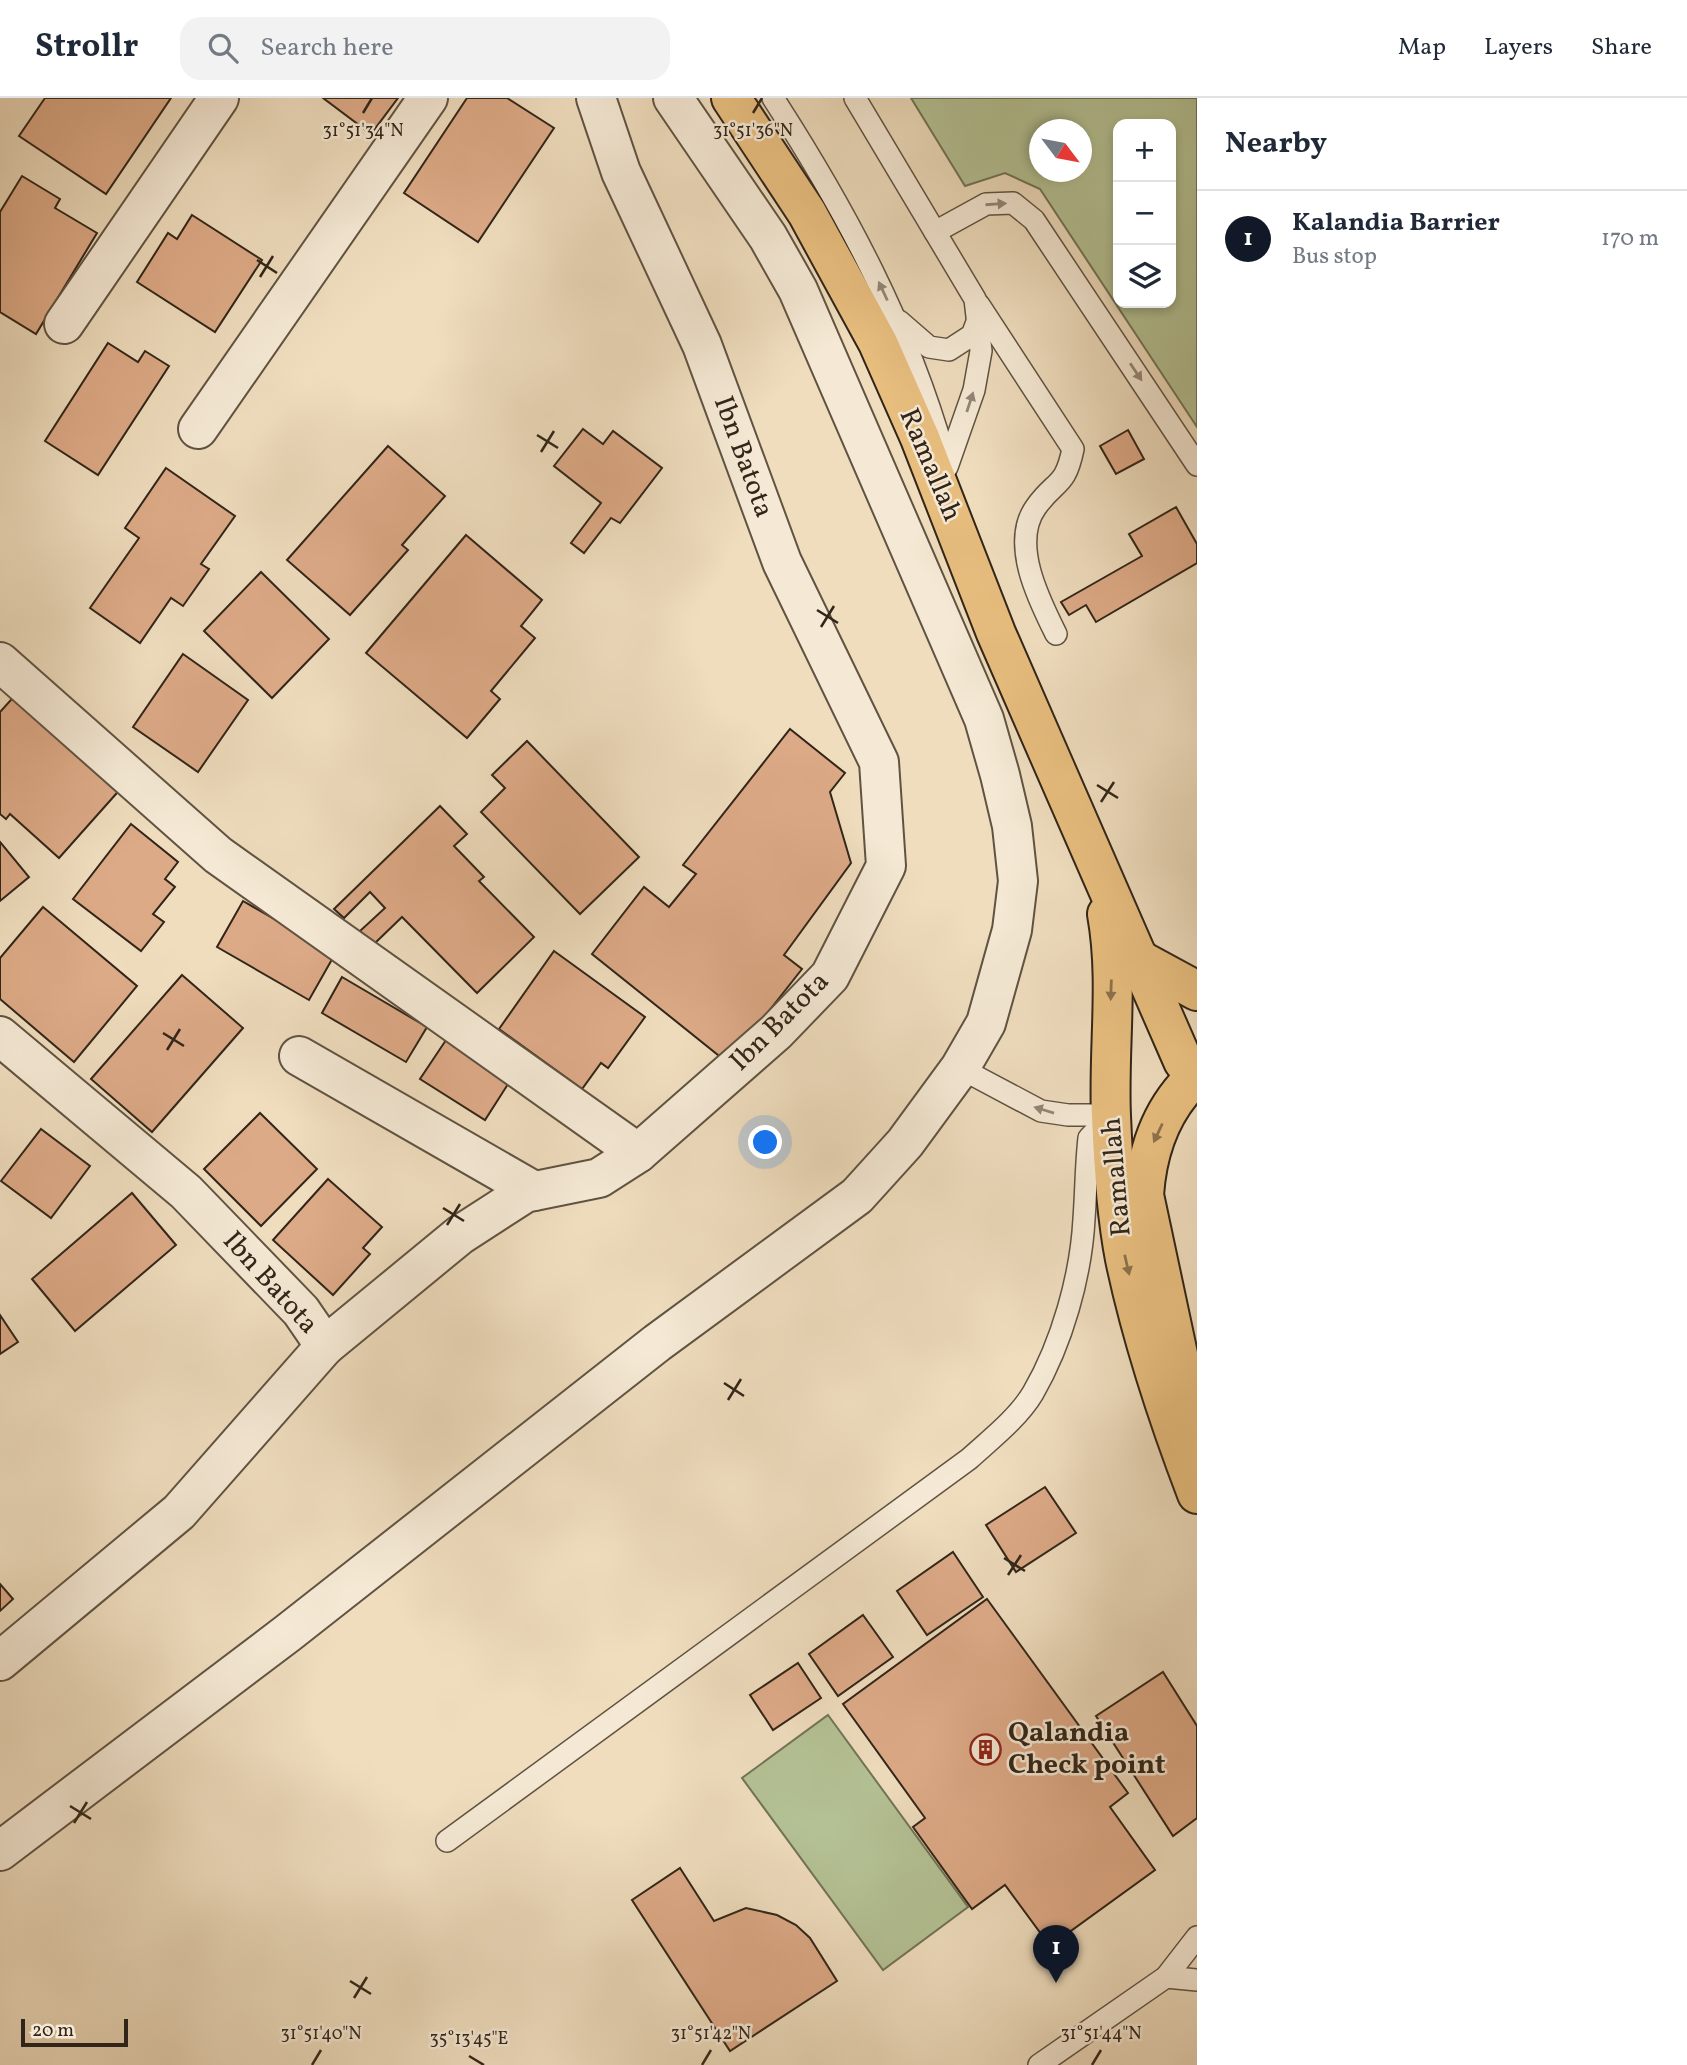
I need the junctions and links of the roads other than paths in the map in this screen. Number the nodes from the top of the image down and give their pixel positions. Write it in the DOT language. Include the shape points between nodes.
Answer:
graph roads {
  1 [pos="219,98"];
  2 [pos="428,98"];
  3 [pos="596,98"];
  4 [pos="673,98"];
  5 [pos="731,98"];
  6 [pos="773,98"];
  7 [pos="855,98"];
  8 [pos="935,232"];
  9 [pos="977,308"];
  10 [pos="897,319"];
  11 [pos="64,324"];
  12 [pos="198,429"];
  13 [pos="1197,465"];
  14 [pos="947,467"];
  15 [pos="962,542"];
  16 [pos="1056,635"];
  17 [pos="0,662"];
  18 [pos="1092,850"];
  19 [pos="1140,960"];
  20 [pos="1197,991"];
  21 [pos="0,1036"];
  22 [pos="299,1056"];
  23 [pos="960,1069"];
  24 [pos="1196,1077"];
  25 [pos="1111,1115"];
  26 [pos="638,1153"];
  27 [pos="534,1191"];
  28 [pos="325,1346"];
  29 [pos="1184,1407"];
  30 [pos="1197,1443"];
  31 [pos="1197,1494"];
  32 [pos="0,1661"];
  33 [pos="447,1842"];
  34 [pos="0,1851"];
  35 [pos="1197,1937"];
  36 [pos="1166,1977"];
  37 [pos="1197,1980"];
  38 [pos="1039,2065"];
  1 -- 11 [label="street"];
  2 -- 12 [label="street"];
  3 -- 26 [label="street, Ibn Batota" via="621,172 702,345 782,562 879,762 886,866 830,976 776,1032"];
  4 -- 23 [label="street" via="747,205 798,290 984,719 1012,826 1018,881 1002,975 986,1023"];
  5 -- 15 [label="highway, Ramallah" via="807,213 860,309"];
  10 -- 6 [label="lane, one-way" via="849,223"];
  7 -- 8 [label="lane"];
  8 -- 9 [label="lane"];
  8 -- 13 [label="lane, one-way" via="986,204 1013,203 1034,220"];
  9 -- 10 [label="lane" via="972,335 949,350 929,347"];
  14 -- 9 [label="lane, one-way" via="974,390 981,351"];
  9 -- 16 [label="lane" via="1073,449 1068,474 1035,508 1026,532 1032,588"];
  10 -- 14 [label="lane"];
  14 -- 15 [label="lane"];
  15 -- 18 [label="highway, Ramallah" via="996,633"];
  17 -- 26 [label="street" via="218,855"];
  18 -- 19 [label="highway, Ramallah"];
  18 -- 25 [label="highway, Ramallah, one-way" via="1112,956"];
  19 -- 20 [label="highway"];
  19 -- 24 [label="highway, Ramallah" via="1183,1061"];
  21 -- 28 [label="street, Ibn Batota" via="186,1192 301,1311"];
  22 -- 27 [label="street"];
  25 -- 23 [label="lane, one-way" via="1041,1111"];
  23 -- 34 [label="street" via="905,1143 857,1196 657,1343 288,1633"];
  24 -- 29 [label="highway, one-way" via="1174,1100 1155,1138 1146,1162 1144,1195"];
  25 -- 29 [label="highway, Ramallah, one-way" via="1125,1259"];
  25 -- 33 [label="lane" via="1089,1138 1084,1221 1061,1329 1032,1394 1002,1428 970,1459"];
  26 -- 27 [label="street, Ibn Batota" via="599,1178"];
  27 -- 28 [label="street, Ibn Batota" via="460,1235"];
  28 -- 32 [label="street" via="178,1512"];
  29 -- 30 [label="highway"];
  29 -- 31 [label="highway, Ramallah"];
  35 -- 36 [label="lane"];
  36 -- 37 [label="lane"];
  36 -- 38 [label="lane"];
}
